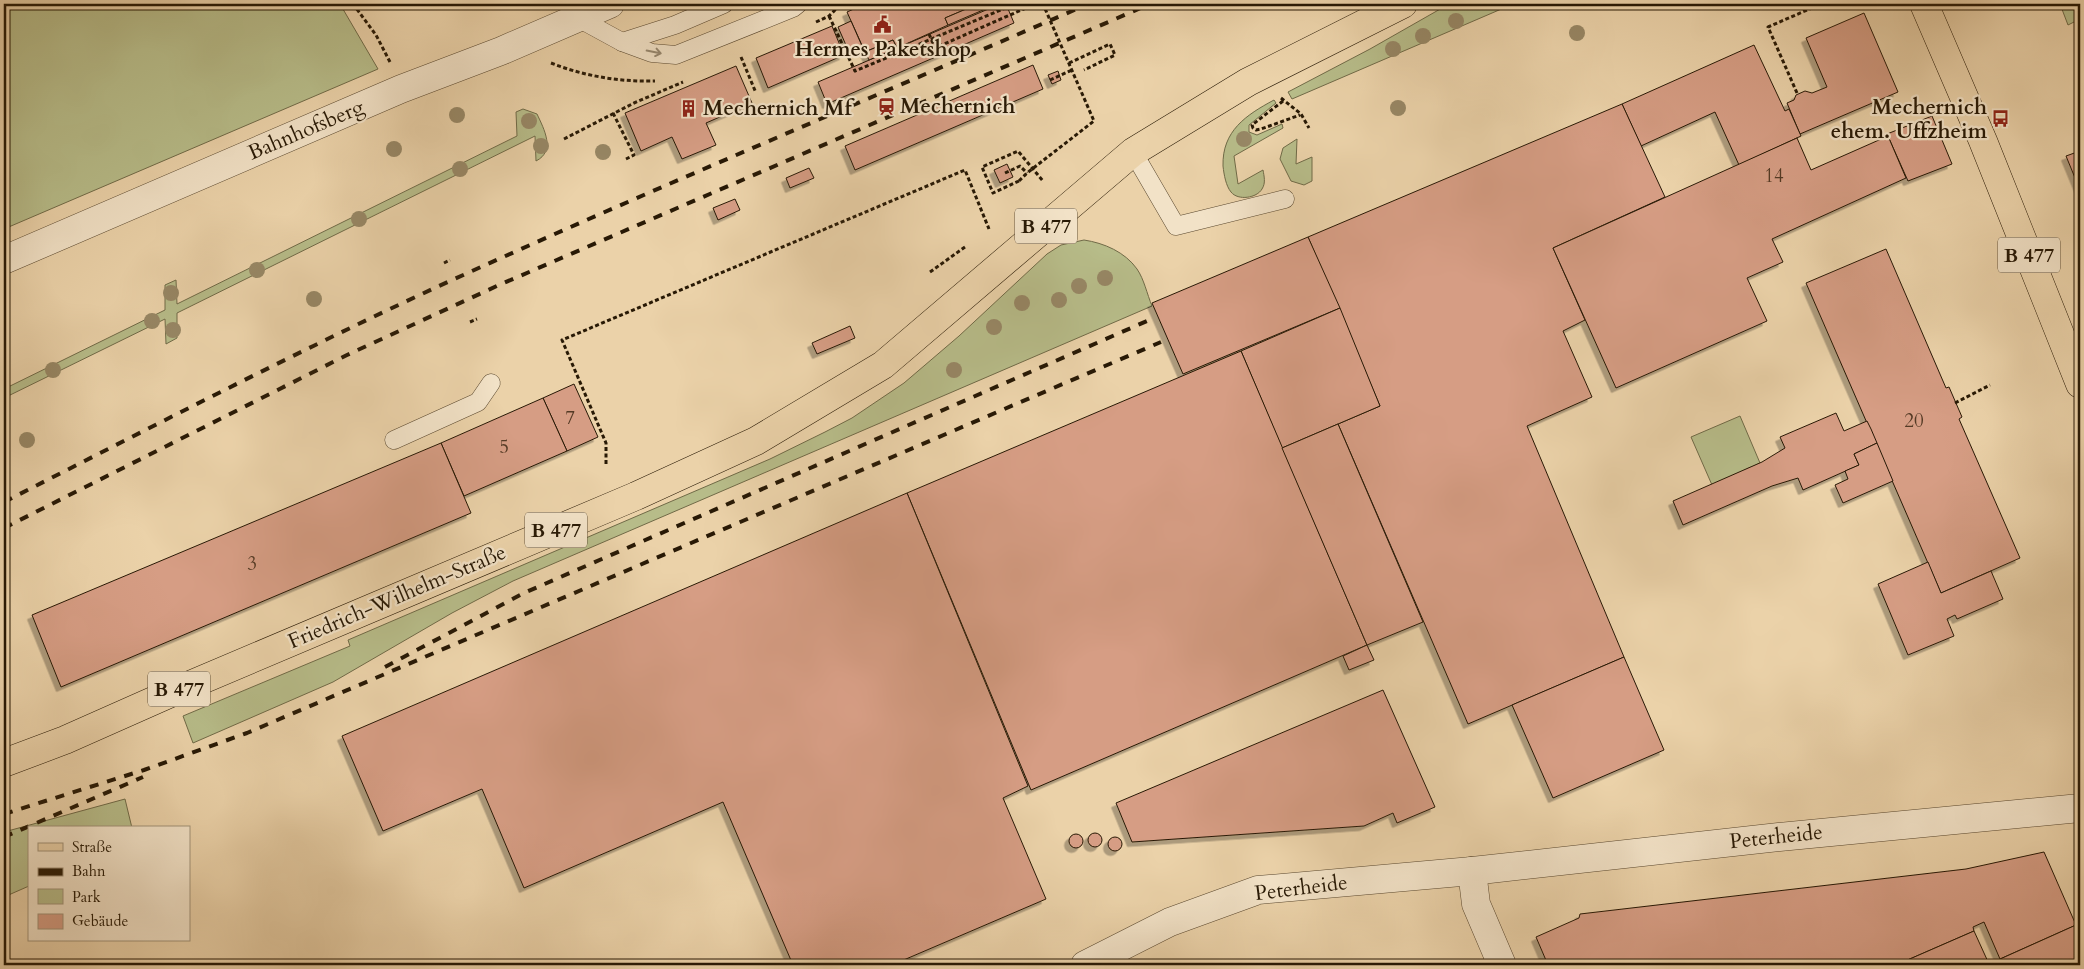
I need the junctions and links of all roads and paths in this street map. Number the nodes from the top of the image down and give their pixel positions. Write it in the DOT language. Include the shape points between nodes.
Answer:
graph roads {
  1 [pos="353,4"];
  2 [pos="610,4"];
  3 [pos="724,4"];
  4 [pos="798,4"];
  5 [pos="841,4"];
  6 [pos="1015,4"];
  7 [pos="1035,4"];
  8 [pos="1043,4"];
  9 [pos="1403,4"];
  10 [pos="1822,4"];
  11 [pos="1924,4"];
  12 [pos="1004,8"];
  13 [pos="1008,16"];
  14 [pos="578,18"];
  15 [pos="929,34"];
  16 [pos="932,39"];
  17 [pos="622,42"];
  18 [pos="741,56"];
  19 [pos="543,60"];
  20 [pos="1069,63"];
  21 [pos="393,68"];
  22 [pos="1072,70"];
  23 [pos="1084,70"];
  24 [pos="1050,80"];
  25 [pos="658,81"];
  26 [pos="676,81"];
  27 [pos="756,93"];
  28 [pos="1797,93"];
  29 [pos="613,113"];
  30 [pos="1301,114"];
  31 [pos="1309,128"];
  32 [pos="564,139"];
  33 [pos="1133,152"];
  34 [pos="626,159"];
  35 [pos="1027,163"];
  36 [pos="1011,171"];
  37 [pos="1027,172"];
  38 [pos="1005,173"];
  39 [pos="1043,181"];
  40 [pos="1285,199"];
  41 [pos="989,228"];
  42 [pos="965,247"];
  43 [pos="4,260"];
  44 [pos="450,260"];
  45 [pos="444,263"];
  46 [pos="930,272"];
  47 [pos="477,319"];
  48 [pos="470,322"];
  49 [pos="491,383"];
  50 [pos="2080,384"];
  51 [pos="1990,385"];
  52 [pos="1955,403"];
  53 [pos="394,440"];
  54 [pos="606,464"];
  55 [pos="4,763"];
  56 [pos="2080,808"];
  57 [pos="1472,871"];
  58 [pos="1085,965"];
  59 [pos="1502,965"];
  1 -- 21 [label="path" via="376,35"];
  2 -- 14 [label="street, Bahnhofsberg"];
  3 -- 17 [label="lane" via="675,25"];
  17 -- 4 [label="lane, one-way" via="652,53 676,55"];
  5 -- 16 [label="path" via="829,16 855,71"];
  6 -- 12 [label="path"];
  7 -- 13 [label="path"];
  8 -- 20 [label="path, bridge"];
  9 -- 33 [label="main road, Friedrich-Wilhelm-Straße / B 477" via="1248,82"];
  10 -- 28 [label="path" via="1768,27"];
  11 -- 50 [label="main road, B 477" via="1983,141"];
  12 -- 13 [label="path"];
  12 -- 16 [label="path"];
  13 -- 16 [label="path" via="935,48"];
  14 -- 17 [label="lane"];
  14 -- 43 [label="street, Bahnhofsberg" via="401,89"];
  15 -- 16 [label="path"];
  18 -- 27 [label="path"];
  19 -- 25 [label="path" via="576,73 632,81"];
  20 -- 22 [label="path, bridge"];
  20 -- 23 [label="path" via="1110,44 1115,55"];
  22 -- 24 [label="path"];
  22 -- 37 [label="path, bridge" via="1094,121"];
  26 -- 29 [label="path" via="685,80"];
  29 -- 32 [label="path"];
  29 -- 34 [label="path" via="634,155"];
  30 -- 30 [label="path" via="1283,101 1252,125 1256,130 1261,129"];
  30 -- 31 [label="path"];
  33 -- 40 [label="lane" via="1176,226"];
  33 -- 55 [label="main road, Friedrich-Wilhelm-Straße / B 477" via="884,365 756,441 636,496 65,740"];
  35 -- 36 [label="path"];
  35 -- 37 [label="path, bridge" via="1018,151 982,168 993,193 1019,181"];
  35 -- 39 [label="path"];
  36 -- 37 [label="path" via="1020,166"];
  36 -- 38 [label="path"];
  41 -- 54 [label="path" via="965,170 562,340 606,443"];
  42 -- 46 [label="path"];
  44 -- 45 [label="path"];
  47 -- 48 [label="path"];
  49 -- 53 [label="lane" via="478,402"];
  51 -- 52 [label="path"];
  56 -- 57 [label="street, Peterheide" via="1779,836"];
  57 -- 58 [label="street, Peterheide" via="1258,890 1170,922"];
  57 -- 59 [label="street" via="1476,904"];
}
